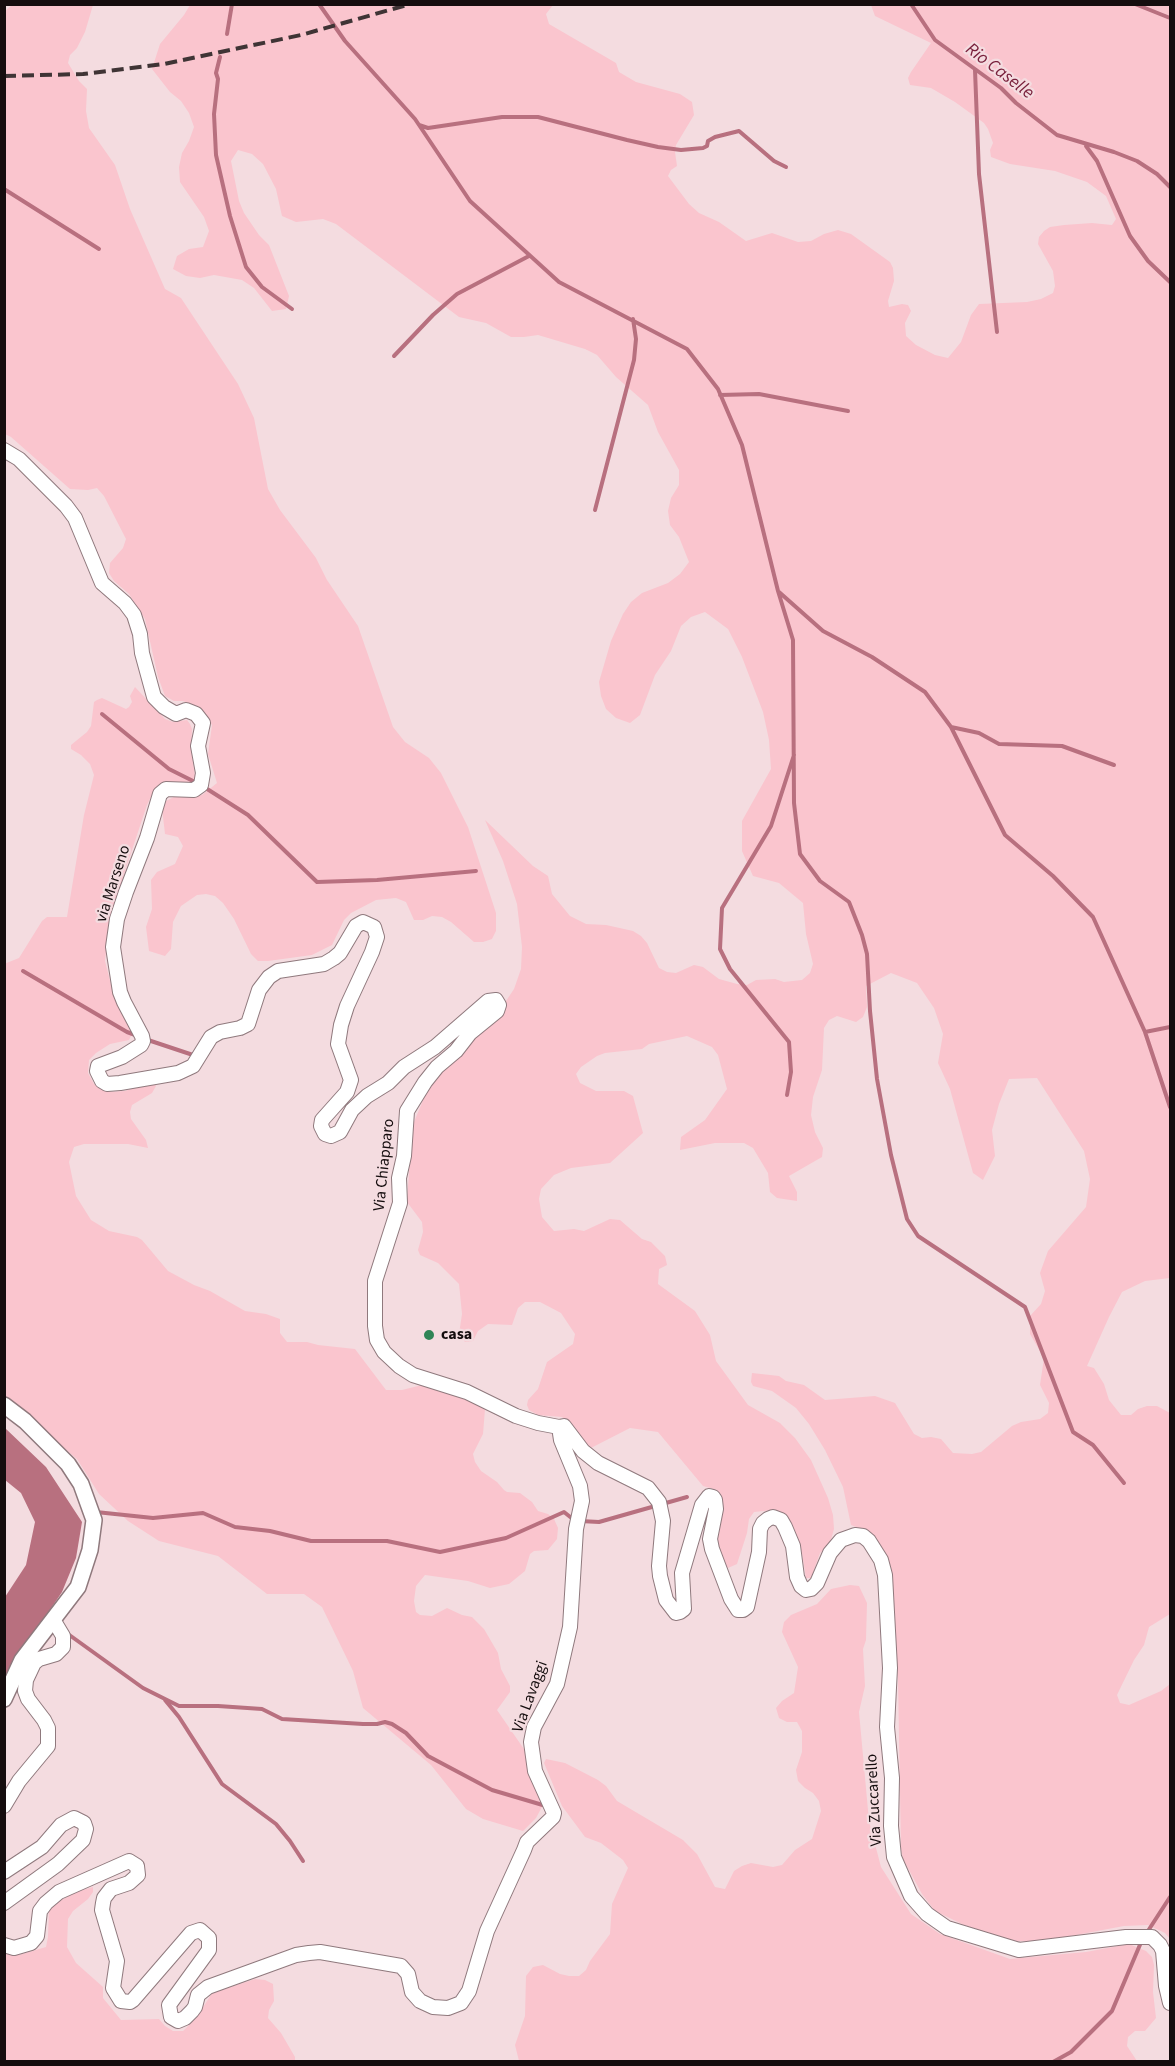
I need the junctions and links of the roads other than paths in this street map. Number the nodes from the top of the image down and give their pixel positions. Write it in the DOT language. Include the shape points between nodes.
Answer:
graph roads {
  1 [pos="4,450"];
  2 [pos="495,1000"];
  3 [pos="4,1405"];
  4 [pos="559,1427"];
  5 [pos="54,1621"];
  6 [pos="4,1699"];
  7 [pos="4,1806"];
  8 [pos="4,1872"];
  9 [pos="4,1903"];
  10 [pos="4,1945"];
  11 [pos="1170,2002"];
  1 -- 2 [label="street, via Marseno" via="19,459 66,506 75,518 102,583 134,615 154,697 176,714 186,710 196,714 202,723 198,746 201,785 194,790 166,789 160,794 117,919 113,947 120,992 143,1038 132,1052 98,1066 102,1081 120,1083 178,1073 193,1066 211,1037 248,1024 259,990 269,977 278,971 334,958 363,922 374,927 377,936 338,1035 351,1080 322,1120 322,1129 328,1135 343,1130 352,1110 404,1066 435,1047 488,1001"];
  2 -- 4 [label="street, Via Chiapparo" via="499,1005 496,1011 437,1068 408,1111 399,1178 400,1203 375,1281 377,1340 384,1352 413,1375 467,1392 516,1416"];
  3 -- 5 [label="main road" via="68,1464 81,1484 94,1520 90,1550 78,1587"];
  4 -- 10 [label="street, Via Lavaggi" via="582,1494 570,1627 557,1684 534,1727 531,1742 535,1771 554,1813 527,1842 487,1931 469,1991 460,2003 448,2008 420,2001 401,1966 320,1952 296,1955 208,1987 198,1995 192,2011 178,2021 171,2017 169,2005 209,1950 209,1938 200,1930 191,1933 133,2000 121,2001 113,1988 117,1961 102,1910 106,1893 138,1875 137,1866 129,1861 59,1892 40,1911 37,1936 31,1942 14,1948"];
  4 -- 11 [label="street, Via Zuccarello" via="568,1428 583,1451 598,1463 639,1482 659,1502 663,1521 660,1576 666,1600 676,1613 684,1609 682,1572 702,1505 709,1496 715,1500 716,1509 712,1549 738,1610 747,1607 760,1529 768,1519 781,1520 785,1527 793,1546 797,1577 806,1590 817,1583 841,1540 862,1536 869,1540 885,1575 894,1857 911,1896 947,1928 1019,1950 1152,1937 1163,1952"];
  5 -- 6 [label="main road" via="22,1660"];
  5 -- 7 [label="street" via="63,1636 63,1647 34,1663 25,1690 48,1728 48,1746"];
  8 -- 9 [label="street" via="42,1847 61,1825 75,1818 84,1823 83,1840 58,1864"];
}
